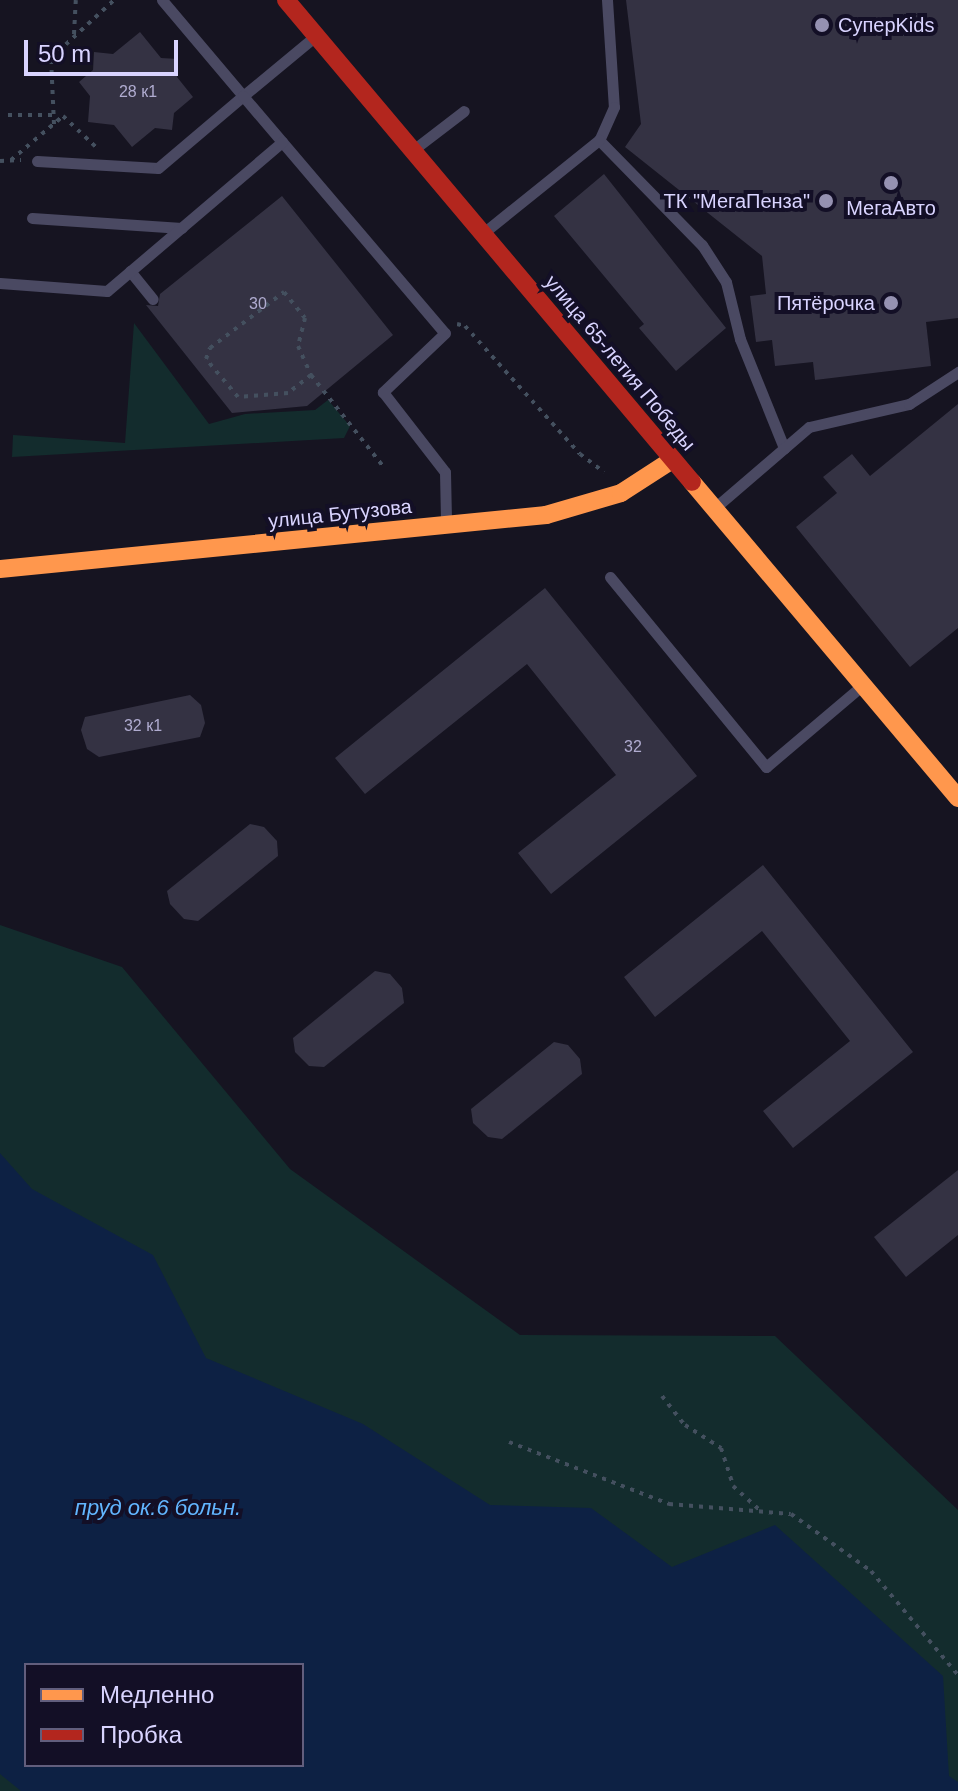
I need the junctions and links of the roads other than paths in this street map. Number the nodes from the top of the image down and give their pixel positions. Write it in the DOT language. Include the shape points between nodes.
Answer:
graph roads {
  1 [pos="162,0"];
  2 [pos="286,0"];
  3 [pos="607,0"];
  4 [pos="316,36"];
  5 [pos="243,96"];
  6 [pos="464,111"];
  7 [pos="599,140"];
  8 [pos="282,142"];
  9 [pos="413,151"];
  10 [pos="37,161"];
  11 [pos="32,218"];
  12 [pos="182,228"];
  13 [pos="483,234"];
  14 [pos="130,271"];
  15 [pos="0,283"];
  16 [pos="153,299"];
  17 [pos="958,372"];
  18 [pos="784,448"];
  19 [pos="672,460"];
  20 [pos="713,509"];
  21 [pos="446,525"];
  22 [pos="0,569"];
  23 [pos="610,577"];
  24 [pos="862,685"];
  25 [pos="922,754"];
  26 [pos="958,769"];
  27 [pos="958,798"];
  1 -- 5 [label="lane"];
  2 -- 4 [label="main road, улица 65-летия Победы"];
  3 -- 7 [label="lane" via="614,107"];
  4 -- 5 [label="lane"];
  4 -- 9 [label="main road, улица 65-летия Победы"];
  5 -- 8 [label="lane"];
  5 -- 10 [label="lane" via="158,168"];
  6 -- 9 [label="lane"];
  7 -- 13 [label="lane"];
  7 -- 18 [label="lane" via="702,245 726,282 740,339"];
  8 -- 12 [label="lane"];
  8 -- 21 [label="lane" via="445,333 383,392 445,472"];
  9 -- 13 [label="main road, улица 65-летия Победы"];
  11 -- 12 [label="lane"];
  12 -- 14 [label="lane"];
  13 -- 19 [label="main road, улица 65-летия Победы"];
  14 -- 15 [label="lane" via="107,291"];
  14 -- 16 [label="lane"];
  17 -- 18 [label="lane" via="909,404 820,421"];
  18 -- 20 [label="lane"];
  19 -- 20 [label="main road, улица 65-летия Победы"];
  19 -- 21 [label="main road, улица Бутузова" via="621,493 546,515"];
  20 -- 24 [label="main road, улица 65-летия Победы"];
  21 -- 22 [label="main road, улица Бутузова"];
  23 -- 24 [label="lane" via="766,767"];
  24 -- 25 [label="main road, улица 65-летия Победы"];
  25 -- 26 [label="main road"];
  25 -- 27 [label="main road, улица 65-летия Победы"];
}
